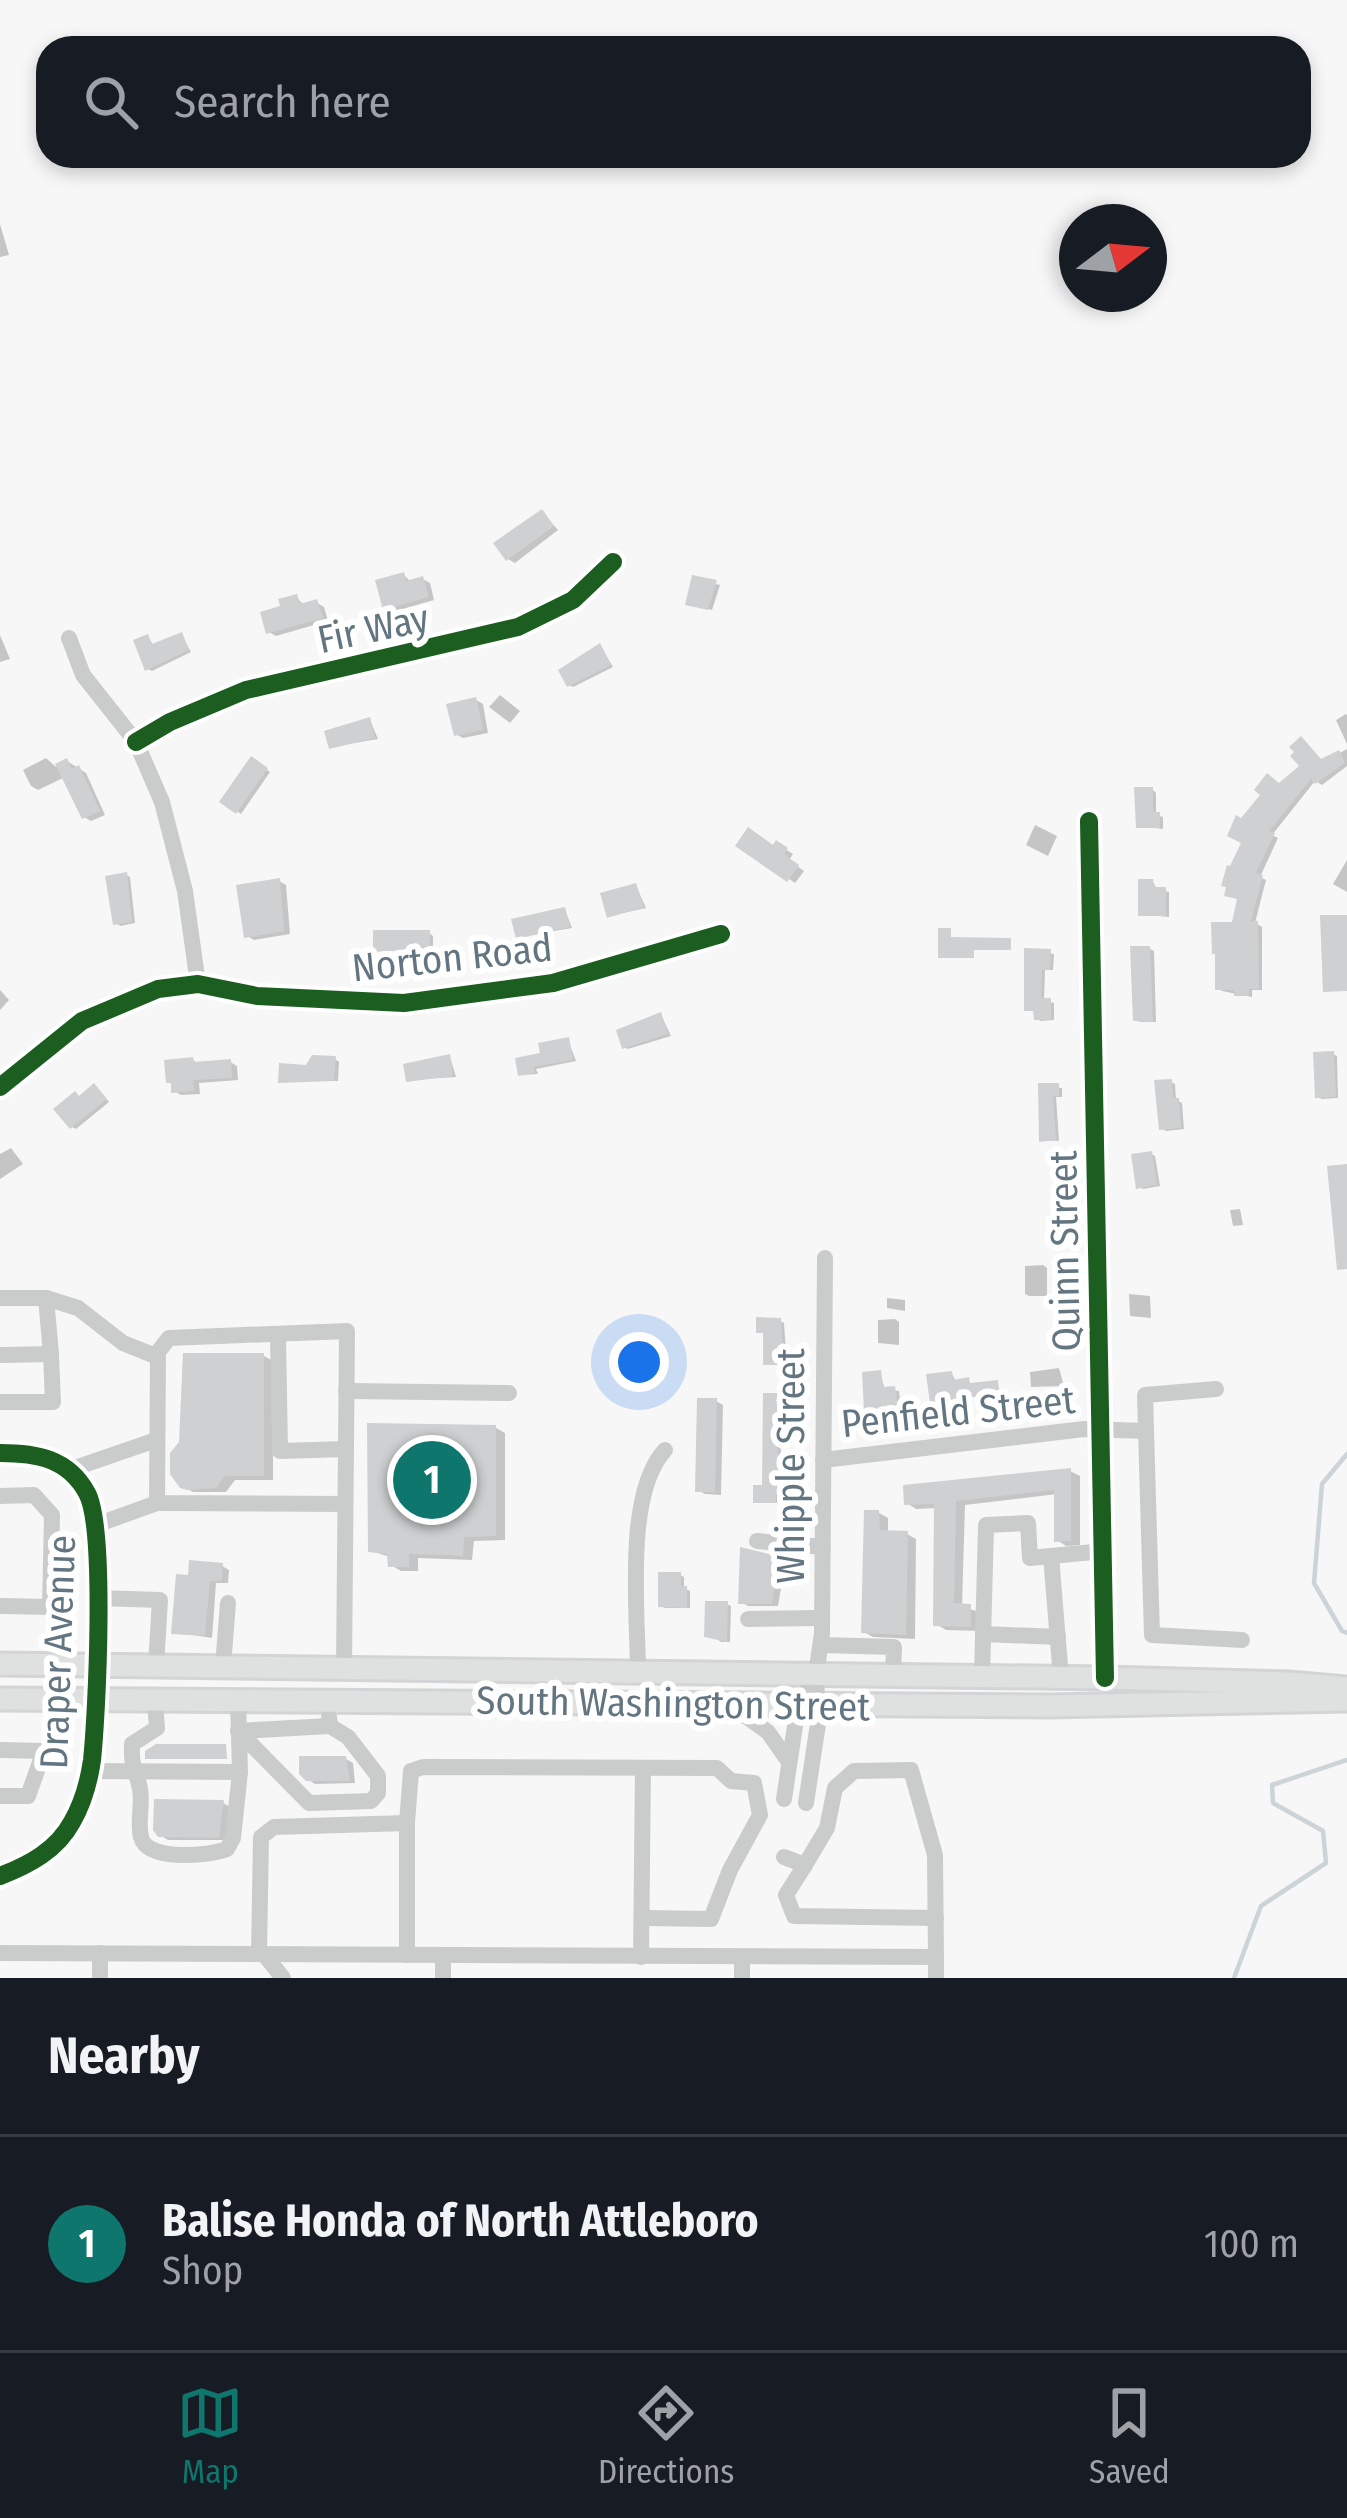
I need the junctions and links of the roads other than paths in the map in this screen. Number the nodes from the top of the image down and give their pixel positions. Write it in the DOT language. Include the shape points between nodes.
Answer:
graph roads {
  1 [pos="613,562"];
  2 [pos="69,638"];
  3 [pos="136,742"];
  4 [pos="1089,821"];
  5 [pos="721,934"];
  6 [pos="198,984"];
  7 [pos="0,1087"];
  8 [pos="825,1258"];
  9 [pos="0,1298"];
  10 [pos="46,1298"];
  11 [pos="278,1334"];
  12 [pos="51,1354"];
  13 [pos="0,1355"];
  14 [pos="158,1357"];
  15 [pos="1216,1389"];
  16 [pos="346,1391"];
  17 [pos="509,1393"];
  18 [pos="0,1402"];
  19 [pos="1100,1429"];
  20 [pos="1146,1431"];
  21 [pos="156,1440"];
  22 [pos="346,1449"];
  23 [pos="665,1450"];
  24 [pos="0,1453"];
  25 [pos="823,1460"];
  26 [pos="69,1470"];
  27 [pos="0,1496"];
  28 [pos="157,1503"];
  29 [pos="345,1504"];
  30 [pos="96,1525"];
  31 [pos="757,1541"];
  32 [pos="823,1547"];
  33 [pos="1104,1551"];
  34 [pos="1052,1556"];
  35 [pos="97,1598"];
  36 [pos="228,1603"];
  37 [pos="0,1606"];
  38 [pos="822,1618"];
  39 [pos="748,1619"];
  40 [pos="983,1634"];
  41 [pos="1058,1637"];
  42 [pos="1242,1640"];
  43 [pos="821,1645"];
  44 [pos="0,1664"];
  45 [pos="95,1664"];
  46 [pos="156,1665"];
  47 [pos="224,1666"];
  48 [pos="344,1669"];
  49 [pos="638,1673"];
  50 [pos="816,1675"];
  51 [pos="893,1676"];
  52 [pos="982,1677"];
  53 [pos="1060,1678"];
  54 [pos="1105,1678"];
  55 [pos="1347,1688"];
  56 [pos="94,1696"];
  57 [pos="238,1698"];
  58 [pos="0,1699"];
  59 [pos="328,1699"];
  60 [pos="1347,1700"];
  61 [pos="155,1701"];
  62 [pos="730,1705"];
  63 [pos="809,1706"];
  64 [pos="330,1726"];
  65 [pos="238,1731"];
  66 [pos="0,1750"];
  67 [pos="789,1762"];
  68 [pos="643,1768"];
  69 [pos="131,1770"];
  70 [pos="90,1771"];
  71 [pos="240,1772"];
  72 [pos="0,1796"];
  73 [pos="784,1799"];
  74 [pos="806,1803"];
  75 [pos="407,1823"];
  76 [pos="784,1857"];
  77 [pos="805,1865"];
  78 [pos="0,1876"];
  79 [pos="642,1918"];
  80 [pos="936,1918"];
  81 [pos="0,1953"];
  82 [pos="100,1953"];
  83 [pos="261,1953"];
  84 [pos="406,1955"];
  85 [pos="443,1955"];
  86 [pos="640,1957"];
  87 [pos="936,1957"];
  88 [pos="742,1958"];
  89 [pos="100,1978"];
  90 [pos="283,1978"];
  91 [pos="442,1978"];
  92 [pos="742,1978"];
  93 [pos="936,1978"];
  1 -- 3 [label="street, Fir Way" via="573,600 518,628 246,690"];
  2 -- 3 [label="street" via="83,675"];
  3 -- 6 [label="street" via="185,891"];
  4 -- 19 [label="street, Quinn Street"];
  5 -- 6 [label="street, Norton Road" via="553,983 404,1003 257,996"];
  6 -- 7 [label="street, Norton Road" via="100,1011"];
  8 -- 25 [label="street, Whipple Street"];
  9 -- 10 [label="street"];
  10 -- 12 [label="street"];
  10 -- 14 [label="street" via="78,1308 123,1343"];
  11 -- 14 [label="street" via="170,1339"];
  11 -- 16 [label="street" via="347,1330"];
  11 -- 22 [label="street" via="280,1451"];
  12 -- 13 [label="street"];
  12 -- 18 [label="street" via="53,1402"];
  14 -- 21 [label="street"];
  15 -- 20 [label="street" via="1145,1394"];
  16 -- 17 [label="street"];
  16 -- 22 [label="street"];
  19 -- 20 [label="street, Penfield Street"];
  19 -- 25 [label="street, Penfield Street"];
  19 -- 33 [label="street, Quinn Street"];
  20 -- 42 [label="street" via="1152,1636"];
  21 -- 26 [label="street"];
  21 -- 28 [label="street"];
  22 -- 29 [label="street"];
  23 -- 49 [label="street" via="640,1505"];
  24 -- 26 [label="street" via="43,1456"];
  25 -- 32 [label="street, Whipple Street"];
  26 -- 30 [label="street, Draper Avenue" via="88,1495"];
  27 -- 37 [label="street" via="34,1495 52,1515 50,1607"];
  28 -- 29 [label="street"];
  28 -- 30 [label="street"];
  29 -- 48 [label="street"];
  30 -- 35 [label="street, Draper Avenue"];
  31 -- 32 [label="street"];
  32 -- 38 [label="street, Whipple Street"];
  33 -- 34 [label="street"];
  33 -- 54 [label="street, Quinn Street"];
  34 -- 40 [label="street" via="1030,1558 1028,1523 986,1525"];
  34 -- 41 [label="street"];
  35 -- 45 [label="street, Draper Avenue"];
  35 -- 46 [label="street" via="160,1600"];
  36 -- 47 [label="street"];
  38 -- 39 [label="street"];
  38 -- 43 [label="street, Whipple Street"];
  40 -- 41 [label="street"];
  40 -- 52 [label="street"];
  41 -- 53 [label="street"];
  43 -- 50 [label="street, Whipple Street"];
  43 -- 51 [label="street" via="894,1648"];
  44 -- 45 [label="main road, South Washington Street"];
  45 -- 46 [label="main road, South Washington Street"];
  45 -- 56 [label="street, Draper Avenue"];
  46 -- 47 [label="main road, South Washington Street"];
  47 -- 48 [label="main road, South Washington Street"];
  48 -- 49 [label="main road, South Washington Street"];
  49 -- 50 [label="main road, South Washington Street"];
  50 -- 51 [label="main road, South Washington Street"];
  50 -- 63 [label="street, Whipple Street"];
  51 -- 52 [label="main road, South Washington Street"];
  52 -- 53 [label="main road, South Washington Street"];
  53 -- 54 [label="main road, South Washington Street"];
  54 -- 55 [label="main road, South Washington Street"];
  56 -- 58 [label="main road, South Washington Street"];
  56 -- 61 [label="main road, South Washington Street"];
  56 -- 70 [label="street, Draper Avenue"];
  57 -- 59 [label="main road, South Washington Street"];
  57 -- 61 [label="main road, South Washington Street"];
  57 -- 65 [label="street"];
  59 -- 62 [label="main road, South Washington Street"];
  59 -- 64 [label="street"];
  60 -- 63 [label="main road, South Washington Street"];
  61 -- 69 [label="street" via="158,1728 132,1744"];
  62 -- 63 [label="main road, South Washington Street"];
  62 -- 67 [label="street" via="768,1732"];
  63 -- 67 [label="street"];
  63 -- 74 [label="street"];
  64 -- 65 [label="street"];
  64 -- 65 [label="street" via="378,1776 371,1801 309,1803"];
  65 -- 71 [label="street"];
  66 -- 72 [label="street" via="44,1751 28,1796"];
  67 -- 73 [label="street"];
  68 -- 75 [label="street" via="422,1767 411,1771"];
  68 -- 79 [label="street"];
  68 -- 79 [label="street" via="717,1768 730,1781 754,1783 760,1815 710,1919"];
  69 -- 70 [label="street"];
  69 -- 71 [label="street"];
  69 -- 71 [label="street" via="140,1787 141,1839 158,1853 227,1849"];
  70 -- 78 [label="street, Draper Avenue" via="62,1837"];
  75 -- 83 [label="street" via="274,1827 261,1837"];
  75 -- 84 [label="street"];
  76 -- 77 [label="street"];
  77 -- 80 [label="street" via="786,1895 794,1916"];
  77 -- 80 [label="street" via="827,1828 836,1788 854,1771 911,1770 934,1855"];
  79 -- 86 [label="street"];
  80 -- 87 [label="street"];
  81 -- 82 [label="street"];
  82 -- 83 [label="street"];
  82 -- 89 [label="street"];
  83 -- 84 [label="street"];
  83 -- 90 [label="street"];
  84 -- 85 [label="street"];
  85 -- 86 [label="street"];
  85 -- 91 [label="street"];
  86 -- 88 [label="street"];
  87 -- 88 [label="street"];
  87 -- 93 [label="street"];
  88 -- 92 [label="street"];
}
